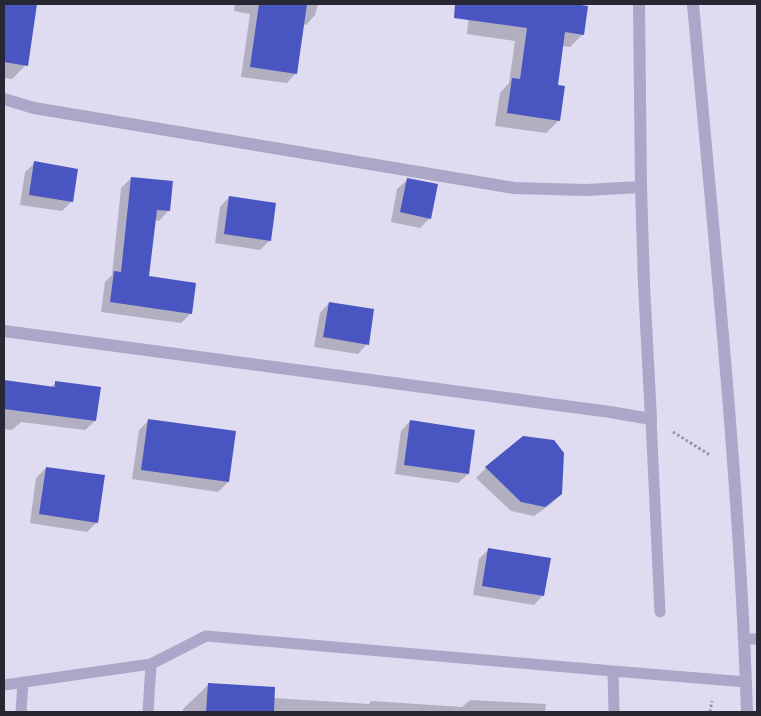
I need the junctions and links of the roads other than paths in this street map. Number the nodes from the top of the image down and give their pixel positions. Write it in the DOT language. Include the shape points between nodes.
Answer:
graph roads {
  1 [pos="639,4"];
  2 [pos="693,4"];
  3 [pos="4,98"];
  4 [pos="641,187"];
  5 [pos="4,331"];
  6 [pos="651,419"];
  7 [pos="660,612"];
  8 [pos="751,639"];
  9 [pos="151,664"];
  10 [pos="613,671"];
  11 [pos="23,682"];
  12 [pos="746,682"];
  13 [pos="4,685"];
  14 [pos="20,712"];
  15 [pos="148,712"];
  16 [pos="614,712"];
  17 [pos="747,712"];
  1 -- 4 [label="street"];
  2 -- 8 [label="street"];
  3 -- 4 [label="street" via="34,108 514,188 586,190"];
  4 -- 6 [label="street"];
  5 -- 6 [label="street"];
  6 -- 7 [label="lane"];
  8 -- 12 [label="street"];
  9 -- 10 [label="lane" via="206,636"];
  9 -- 11 [label="lane"];
  9 -- 15 [label="lane"];
  10 -- 12 [label="lane"];
  10 -- 16 [label="lane"];
  11 -- 13 [label="lane"];
  11 -- 14 [label="lane"];
  12 -- 17 [label="street"];
}
